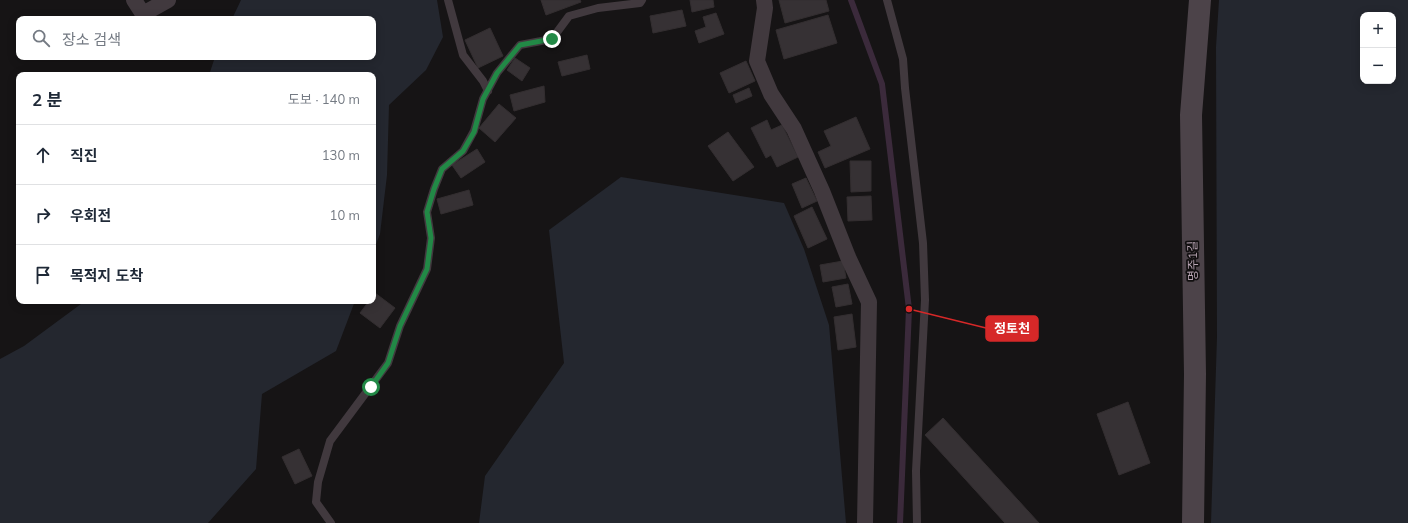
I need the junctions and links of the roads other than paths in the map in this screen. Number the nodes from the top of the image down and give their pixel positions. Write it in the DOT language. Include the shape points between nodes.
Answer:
graph roads {
  1 [pos="134,0"];
  2 [pos="168,0"];
  3 [pos="448,0"];
  4 [pos="642,0"];
  5 [pos="764,0"];
  6 [pos="887,0"];
  7 [pos="1200,0"];
  8 [pos="488,91"];
  9 [pos="331,523"];
  10 [pos="866,523"];
  11 [pos="917,523"];
  12 [pos="1193,523"];
  1 -- 2 [label="street" via="144,14"];
  3 -- 8 [label="lane" via="463,55"];
  4 -- 8 [label="lane" via="640,3 598,8 569,16 552,39 520,45 497,73"];
  5 -- 10 [label="street" via="757,61 771,94 794,129 869,302"];
  6 -- 11 [label="lane" via="904,59 923,243 925,300 916,471"];
  7 -- 12 [label="street, 명주1길" via="1191,115 1195,374"];
  8 -- 9 [label="lane" via="483,99 474,132 463,151 442,169 434,189 427,212 431,238 427,269 400,326 388,363 330,441 318,482 316,502"];
}
